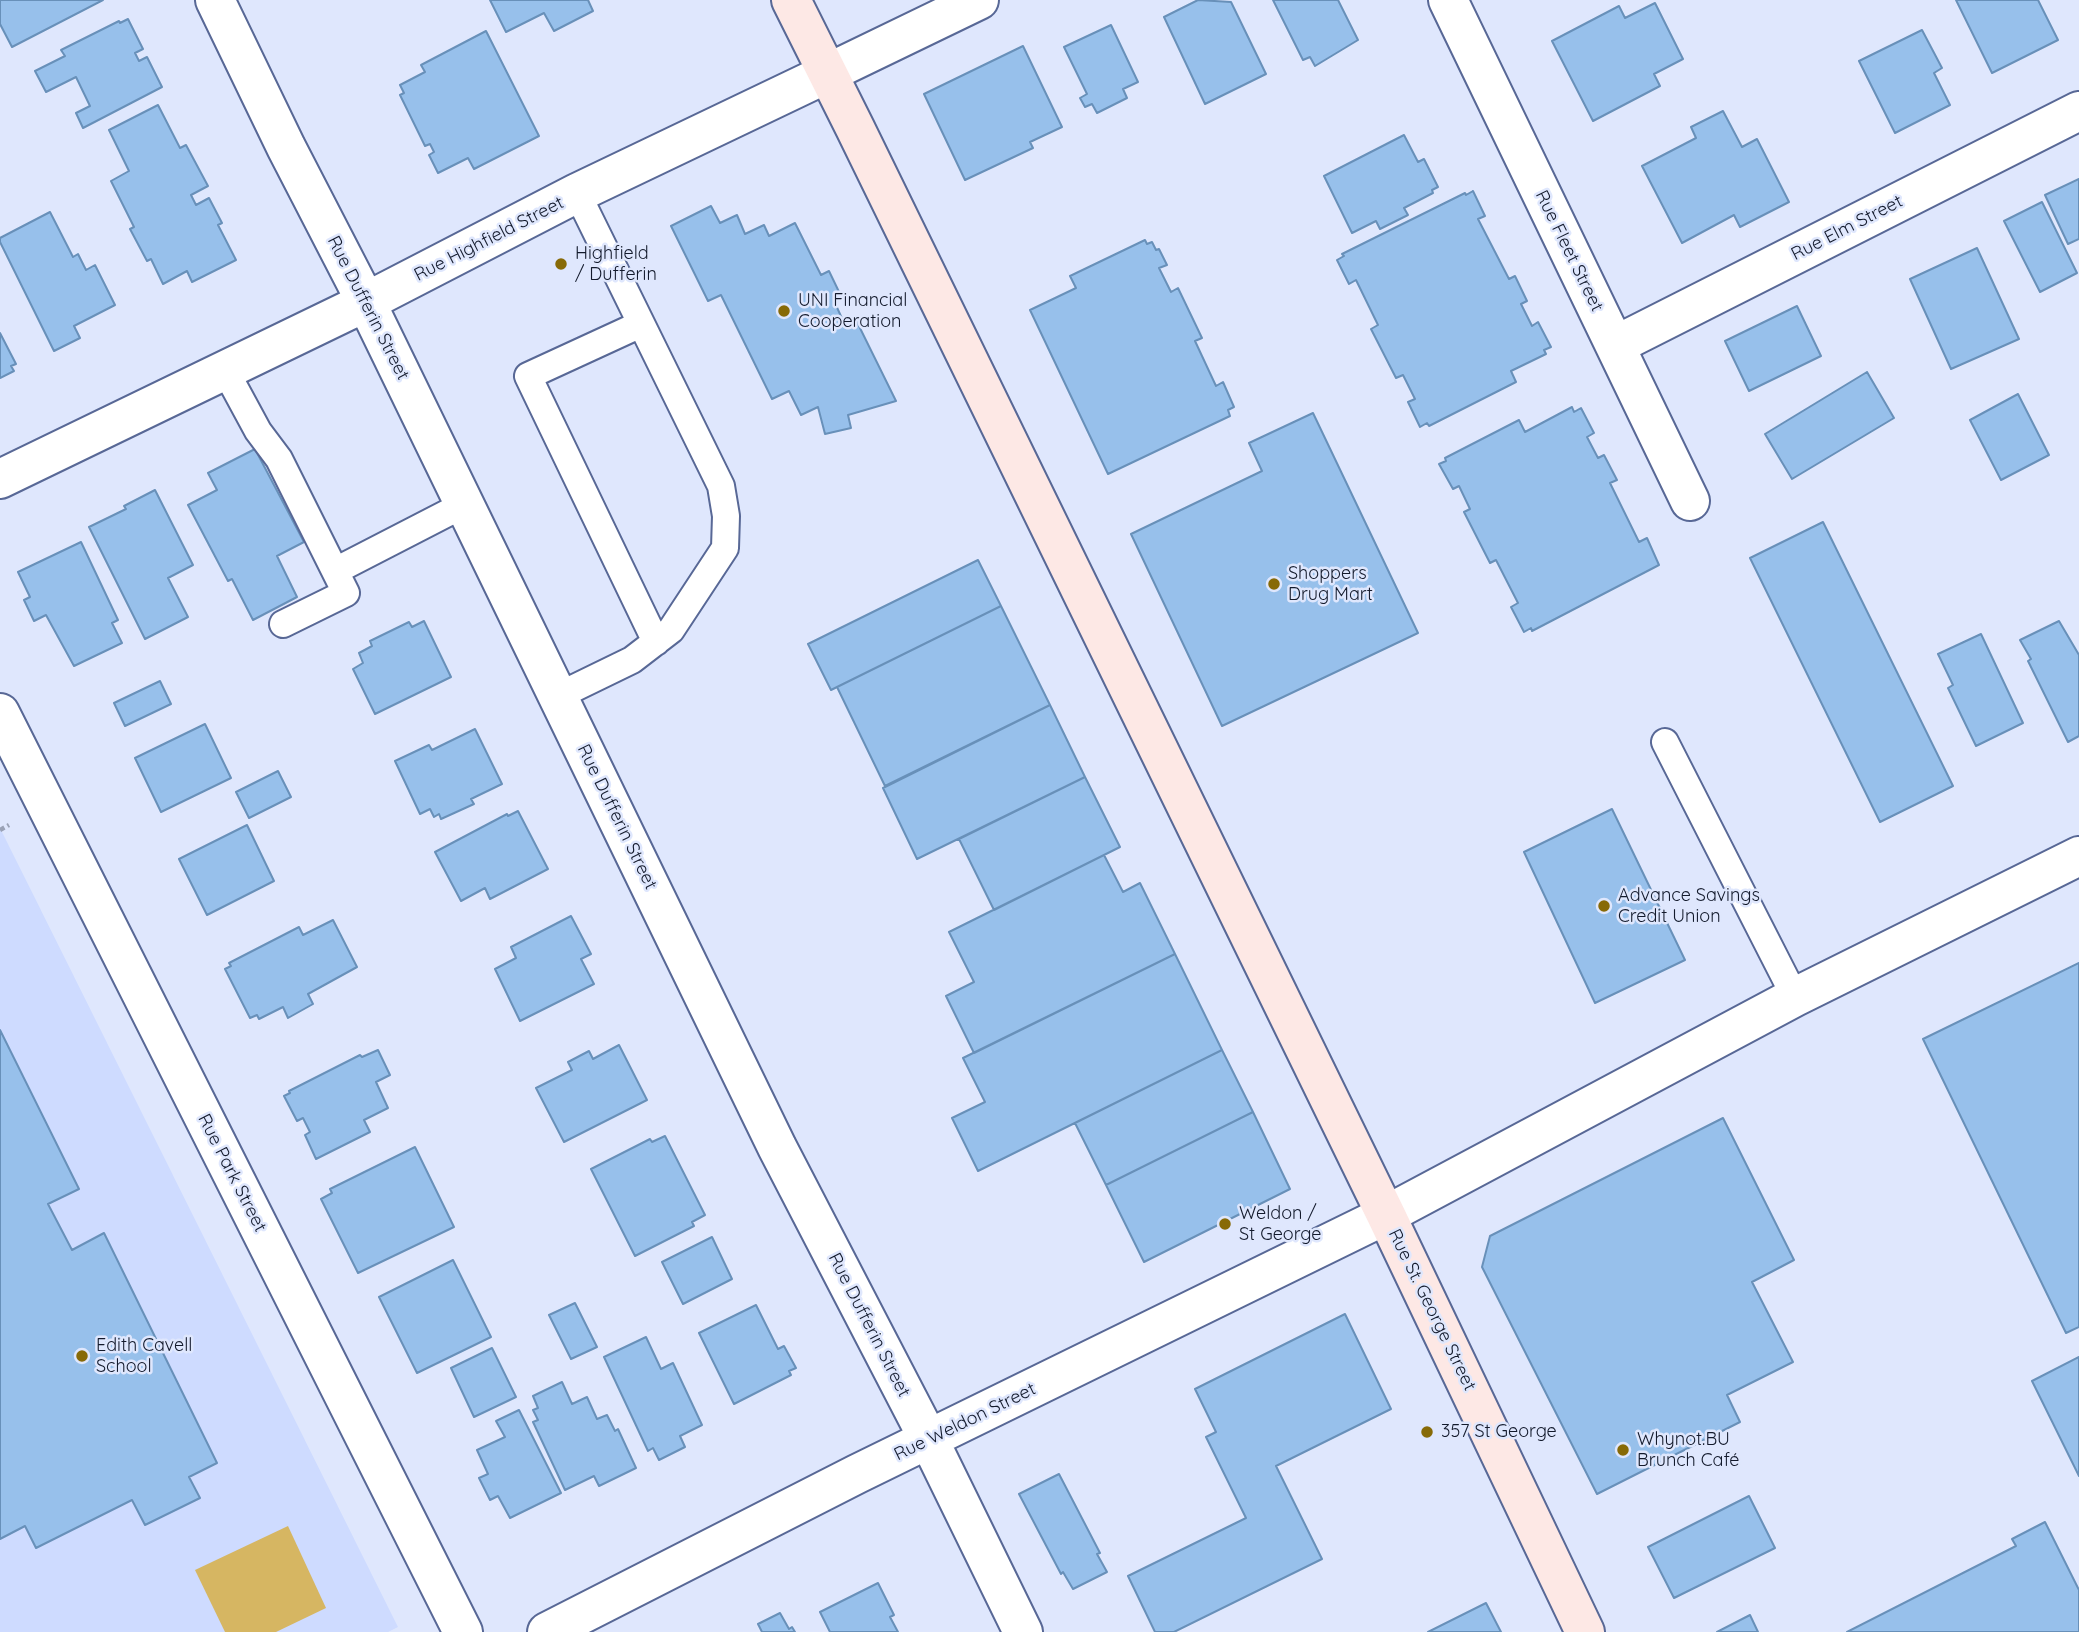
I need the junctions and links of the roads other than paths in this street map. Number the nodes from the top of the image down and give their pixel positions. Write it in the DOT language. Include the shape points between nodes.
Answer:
graph roads {
  1 [pos="215,0"];
  2 [pos="791,0"];
  3 [pos="979,0"];
  4 [pos="1448,0"];
  5 [pos="828,72"];
  6 [pos="2079,111"];
  7 [pos="576,193"];
  8 [pos="366,302"];
  9 [pos="640,324"];
  10 [pos="1616,345"];
  11 [pos="225,370"];
  12 [pos="0,479"];
  13 [pos="1690,502"];
  14 [pos="465,504"];
  15 [pos="335,571"];
  16 [pos="283,624"];
  17 [pos="656,642"];
  18 [pos="558,696"];
  19 [pos="0,713"];
  20 [pos="1665,742"];
  21 [pos="2079,856"];
  22 [pos="1795,997"];
  23 [pos="1386,1215"];
  24 [pos="929,1440"];
  25 [pos="463,1632"];
  26 [pos="547,1632"];
  27 [pos="1023,1632"];
  28 [pos="1585,1632"];
  1 -- 8 [label="street, Rue Dufferin Street"];
  2 -- 5 [label="main road, Rue St. George Street"];
  3 -- 5 [label="street, Rue Highfield Street"];
  4 -- 10 [label="street, Rue Fleet Street"];
  5 -- 7 [label="street, Rue Highfield Street"];
  5 -- 23 [label="main road, Rue St. George Street"];
  6 -- 10 [label="street, Rue Elm Street"];
  7 -- 8 [label="street, Rue Highfield Street"];
  7 -- 9 [label="lane"];
  8 -- 11 [label="street, Rue Highfield Street"];
  8 -- 14 [label="street, Rue Dufferin Street"];
  9 -- 17 [label="lane" via="720,486 726,516 725,548 671,629"];
  9 -- 17 [label="lane" via="528,376"];
  10 -- 13 [label="street, Rue Fleet Street"];
  11 -- 12 [label="street, Rue Highfield Street"];
  11 -- 15 [label="lane" via="279,459"];
  14 -- 15 [label="lane"];
  14 -- 18 [label="street, Rue Dufferin Street"];
  15 -- 16 [label="lane" via="346,593"];
  17 -- 18 [label="lane" via="632,660"];
  18 -- 24 [label="street, Rue Dufferin Street" via="777,1147"];
  19 -- 25 [label="street, Rue Park Street"];
  20 -- 22 [label="lane"];
  21 -- 22 [label="street, Rue Weldon Street"];
  22 -- 23 [label="street, Rue Weldon Street"];
  23 -- 24 [label="street, Rue Weldon Street"];
  23 -- 28 [label="main road, Rue St. George Street"];
  24 -- 26 [label="street, Rue Weldon Street"];
  24 -- 27 [label="street, Rue Dufferin Street"];
}
